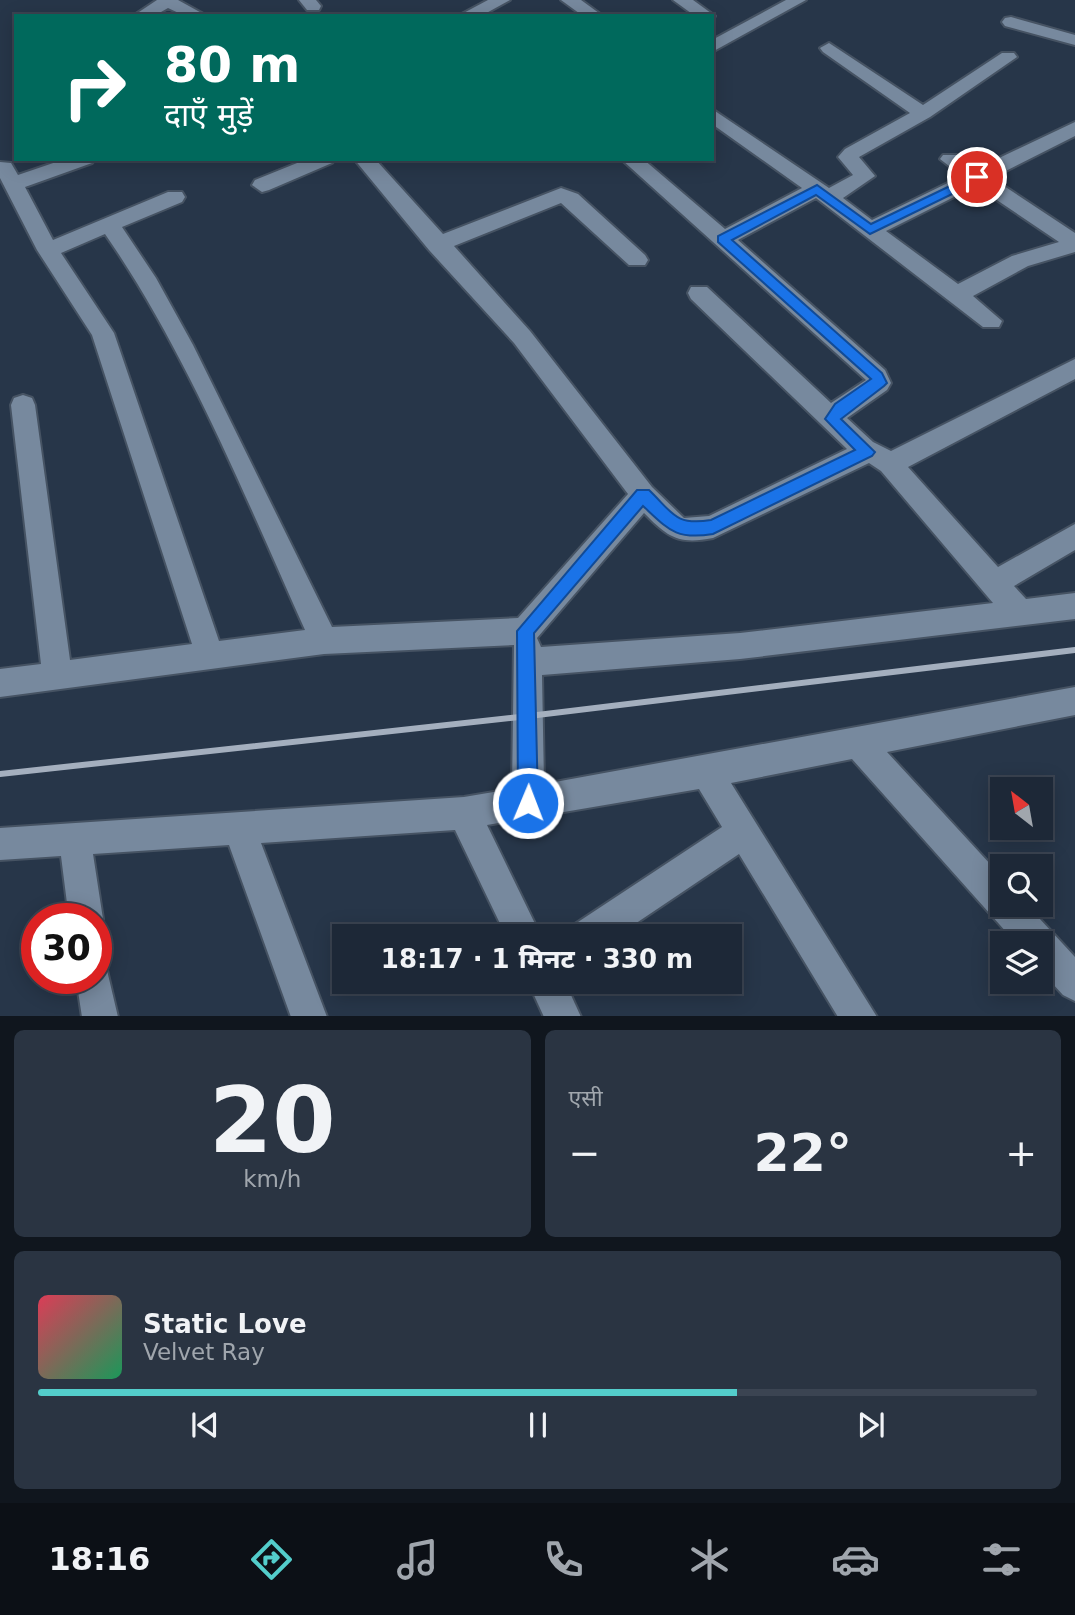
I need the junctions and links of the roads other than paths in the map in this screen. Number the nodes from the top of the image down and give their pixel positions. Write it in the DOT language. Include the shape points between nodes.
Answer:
graph roads {
  1 [pos="166,0"];
  2 [pos="569,0"];
  3 [pos="681,0"];
  4 [pos="798,0"];
  5 [pos="495,1"];
  6 [pos="144,14"];
  7 [pos="195,14"];
  8 [pos="470,14"];
  9 [pos="592,14"];
  10 [pos="704,14"];
  11 [pos="714,20"];
  12 [pos="1012,22"];
  13 [pos="737,34"];
  14 [pos="1070,35"];
  15 [pos="714,46"];
  16 [pos="829,48"];
  17 [pos="1009,58"];
  18 [pos="923,113"];
  19 [pos="714,117"];
  20 [pos="1075,128"];
  21 [pos="950,159"];
  22 [pos="76,161"];
  23 [pos="320,161"];
  24 [pos="366,161"];
  25 [pos="633,161"];
  26 [pos="977,177"];
  27 [pos="262,185"];
  28 [pos="822,194"];
  29 [pos="176,197"];
  30 [pos="110,225"];
  31 [pos="870,230"];
  32 [pos="723,239"];
  33 [pos="1075,244"];
  34 [pos="437,245"];
  35 [pos="48,250"];
  36 [pos="637,260"];
  37 [pos="699,293"];
  38 [pos="956,295"];
  39 [pos="991,321"];
  40 [pos="1075,368"];
  41 [pos="23,405"];
  42 [pos="833,419"];
  43 [pos="867,452"];
  44 [pos="890,464"];
  45 [pos="643,495"];
  46 [pos="1075,536"];
  47 [pos="995,584"];
  48 [pos="1075,606"];
  49 [pos="1019,612"];
  50 [pos="526,631"];
  51 [pos="324,641"];
  52 [pos="210,656"];
  53 [pos="528,662"];
  54 [pos="57,675"];
  55 [pos="0,683"];
  56 [pos="1072,705"];
  57 [pos="859,744"];
  58 [pos="706,772"];
  59 [pos="528,803"];
  60 [pos="464,813"];
  61 [pos="240,830"];
  62 [pos="743,832"];
  63 [pos="75,839"];
  64 [pos="0,844"];
  65 [pos="990,889"];
  66 [pos="84,903"];
  67 [pos="1016,917"];
  68 [pos="518,924"];
  69 [pos="605,924"];
  70 [pos="1028,931"];
  71 [pos="1053,958"];
  72 [pos="1075,983"];
  73 [pos="96,994"];
  74 [pos="552,994"];
  75 [pos="100,1016"];
  76 [pos="309,1016"];
  77 [pos="563,1016"];
  78 [pos="858,1016"];
  1 -- 6 [label="street"];
  1 -- 7 [label="street"];
  2 -- 9 [label="street"];
  3 -- 10 [label="street"];
  4 -- 13 [label="street"];
  5 -- 8 [label="street"];
  11 -- 13 [label="street"];
  12 -- 14 [label="street"];
  13 -- 15 [label="street"];
  16 -- 18 [label="street"];
  17 -- 18 [label="street"];
  18 -- 28 [label="street" via="852,153 849,157 865,176"];
  19 -- 28 [label="street"];
  20 -- 26 [label="street"];
  21 -- 26 [label="street"];
  22 -- 35 [label="street" via="9,175"];
  23 -- 27 [label="street"];
  24 -- 34 [label="street"];
  25 -- 32 [label="street"];
  26 -- 31 [label="street"];
  26 -- 33 [label="street"];
  28 -- 31 [label="street"];
  28 -- 32 [label="street"];
  29 -- 30 [label="street"];
  30 -- 35 [label="street"];
  30 -- 51 [label="street" via="134,258 246,469"];
  31 -- 38 [label="street"];
  32 -- 42 [label="street" via="877,376 879,383 841,408"];
  33 -- 38 [label="street" via="1020,261"];
  34 -- 36 [label="street" via="561,195"];
  34 -- 45 [label="street" via="522,337"];
  35 -- 52 [label="street" via="103,333"];
  37 -- 42 [label="street"];
  38 -- 39 [label="street"];
  40 -- 44 [label="street"];
  41 -- 54 [label="street"];
  42 -- 43 [label="street"];
  43 -- 44 [label="street" via="879,454"];
  43 -- 45 [label="street" via="713,527 690,530 675,526"];
  44 -- 47 [label="street"];
  45 -- 50 [label="street"];
  46 -- 47 [label="street"];
  47 -- 49 [label="street"];
  48 -- 49 [label="street"];
  49 -- 53 [label="street" via="740,646"];
  50 -- 51 [label="street"];
  50 -- 53 [label="street"];
  51 -- 52 [label="street"];
  52 -- 54 [label="street"];
  53 -- 59 [label="street"];
  54 -- 55 [label="street"];
  56 -- 57 [label="street"];
  57 -- 58 [label="street"];
  57 -- 65 [label="street"];
  58 -- 59 [label="street"];
  58 -- 62 [label="street"];
  59 -- 60 [label="street"];
  60 -- 61 [label="street"];
  60 -- 68 [label="street"];
  61 -- 63 [label="street"];
  61 -- 76 [label="street"];
  62 -- 69 [label="street"];
  62 -- 78 [label="street"];
  63 -- 64 [label="street"];
  63 -- 66 [label="street"];
  67 -- 70 [label="street"];
  71 -- 72 [label="street"];
  73 -- 75 [label="street"];
  74 -- 77 [label="street"];
}
